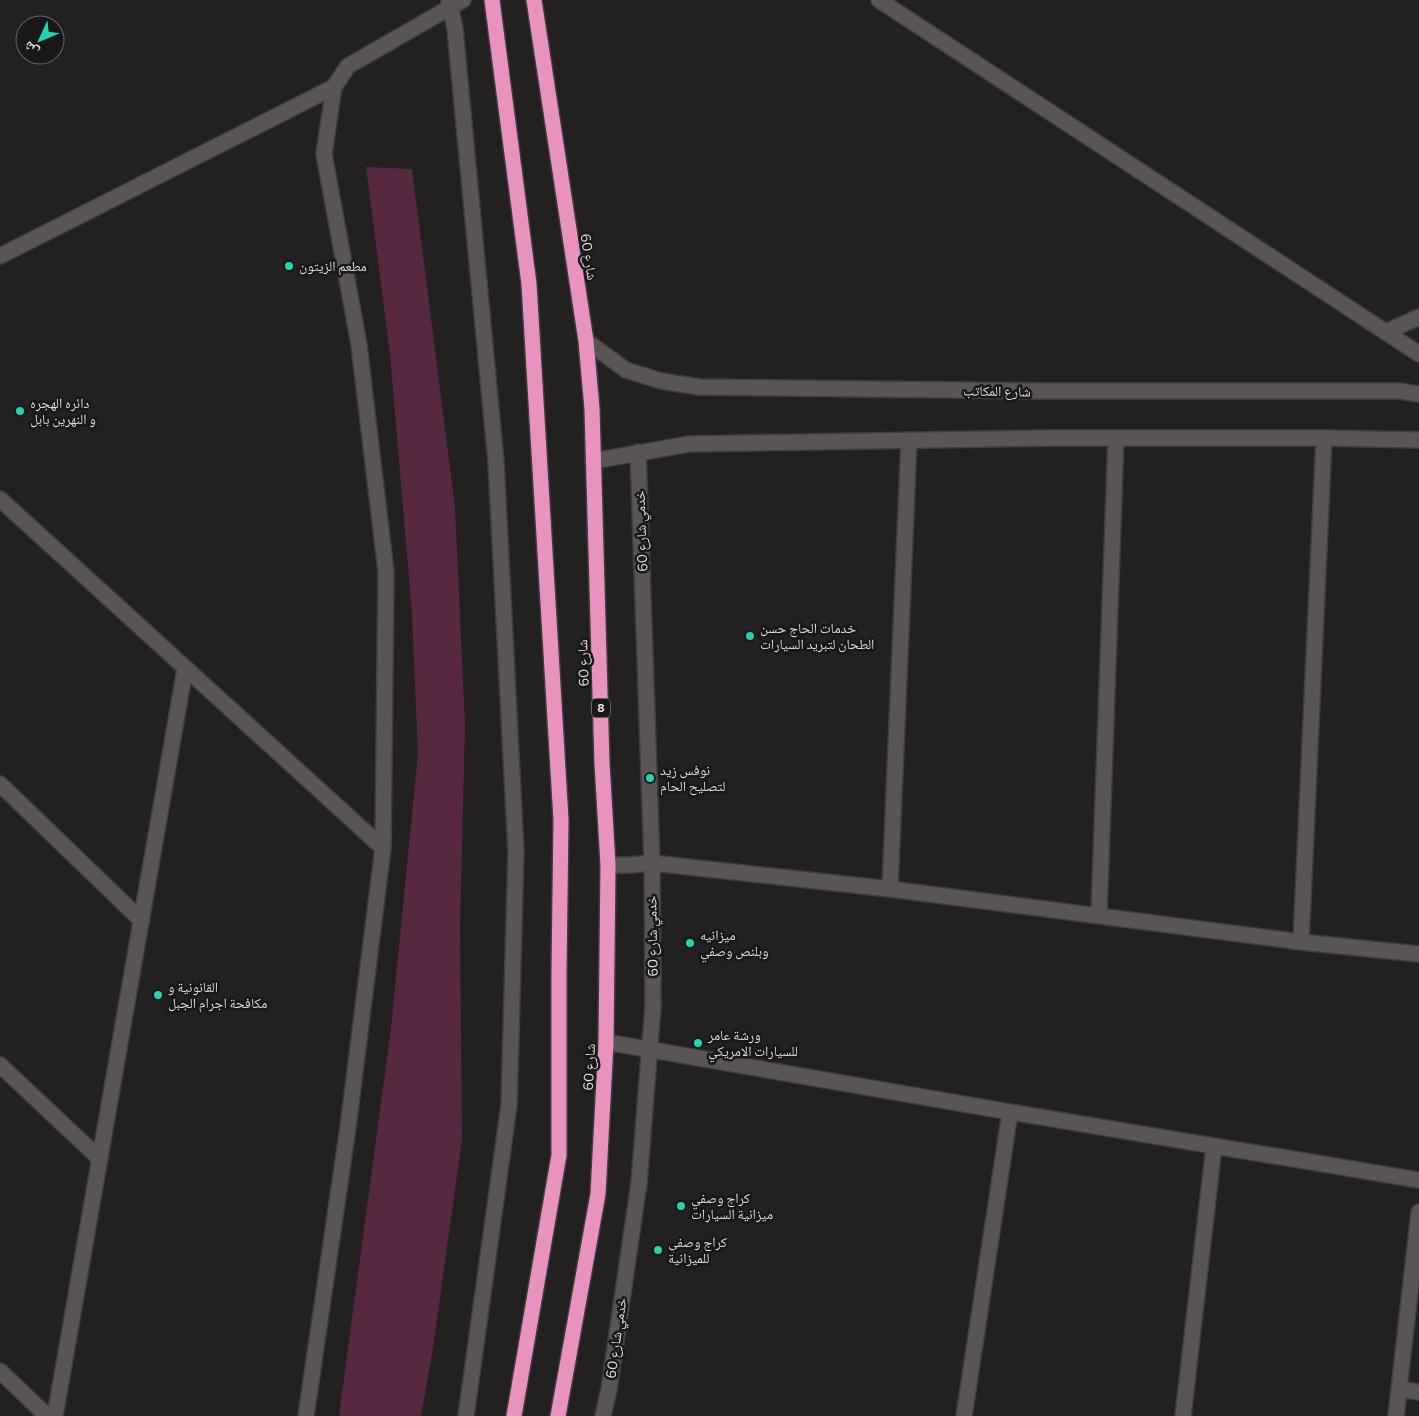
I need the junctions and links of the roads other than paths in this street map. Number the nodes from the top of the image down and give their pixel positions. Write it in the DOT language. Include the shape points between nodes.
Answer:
graph roads {
  1 [pos="492,0"];
  2 [pos="534,0"];
  3 [pos="878,0"];
  4 [pos="454,3"];
  5 [pos="334,87"];
  6 [pos="0,256"];
  7 [pos="1419,317"];
  8 [pos="1386,332"];
  9 [pos="586,341"];
  10 [pos="1419,354"];
  11 [pos="1419,394"];
  12 [pos="1116,438"];
  13 [pos="1324,438"];
  14 [pos="909,440"];
  15 [pos="1419,440"];
  16 [pos="638,452"];
  17 [pos="592,460"];
  18 [pos="0,499"];
  19 [pos="186,669"];
  20 [pos="0,784"];
  21 [pos="382,848"];
  22 [pos="652,863"];
  23 [pos="608,865"];
  24 [pos="890,889"];
  25 [pos="1099,916"];
  26 [pos="142,921"];
  27 [pos="1301,942"];
  28 [pos="1419,954"];
  29 [pos="606,1042"];
  30 [pos="650,1050"];
  31 [pos="0,1065"];
  32 [pos="1010,1112"];
  33 [pos="1214,1146"];
  34 [pos="100,1159"];
  35 [pos="1419,1180"];
  36 [pos="1419,1212"];
  37 [pos="0,1371"];
  38 [pos="1399,1389"];
  39 [pos="1419,1392"];
  40 [pos="47,1416"];
  41 [pos="55,1416"];
  42 [pos="306,1416"];
  43 [pos="466,1416"];
  44 [pos="514,1416"];
  45 [pos="558,1416"];
  46 [pos="604,1416"];
  47 [pos="964,1416"];
  48 [pos="1183,1416"];
  49 [pos="1396,1416"];
  1 -- 44 [label="highway, شارع 60" via="529,284 561,820 559,1155"];
  2 -- 9 [label="highway, شارع 60 / 8"];
  3 -- 8 [label="street"];
  4 -- 5 [label="street" via="348,66"];
  4 -- 43 [label="street" via="496,462 516,852 509,1105"];
  5 -- 6 [label="street"];
  5 -- 21 [label="street" via="324,154 359,344 386,572"];
  7 -- 8 [label="street"];
  8 -- 10 [label="street"];
  9 -- 11 [label="street, شارع المکاتب" via="626,370 661,382 700,387 1041,392 1399,391"];
  9 -- 17 [label="highway, شارع 60 / 8" via="592,409"];
  12 -- 13 [label="street"];
  12 -- 14 [label="street"];
  12 -- 25 [label="street"];
  13 -- 15 [label="street"];
  13 -- 27 [label="street"];
  14 -- 16 [label="street" via="689,444"];
  14 -- 24 [label="street"];
  16 -- 17 [label="street"];
  16 -- 22 [label="street, خدمي شارع 60"];
  17 -- 23 [label="highway, شارع 60 / 8"];
  18 -- 19 [label="street"];
  19 -- 21 [label="street"];
  19 -- 26 [label="street"];
  20 -- 26 [label="street"];
  21 -- 42 [label="street" via="348,1127"];
  22 -- 23 [label="street"];
  22 -- 24 [label="street"];
  22 -- 30 [label="street, خدمي شارع 60" via="653,1006"];
  23 -- 29 [label="highway, شارع 60 / 8"];
  24 -- 25 [label="street"];
  25 -- 27 [label="street"];
  26 -- 34 [label="street"];
  27 -- 28 [label="street"];
  29 -- 30 [label="street"];
  29 -- 45 [label="highway, شارع 60 / 8" via="598,1194"];
  30 -- 32 [label="street"];
  30 -- 46 [label="street, خدمي شارع 60" via="639,1183"];
  31 -- 34 [label="street"];
  32 -- 33 [label="street"];
  32 -- 47 [label="street"];
  33 -- 35 [label="street"];
  33 -- 48 [label="street"];
  34 -- 41 [label="street"];
  36 -- 38 [label="street"];
  37 -- 40 [label="street"];
  38 -- 39 [label="street"];
  38 -- 49 [label="street"];
}
